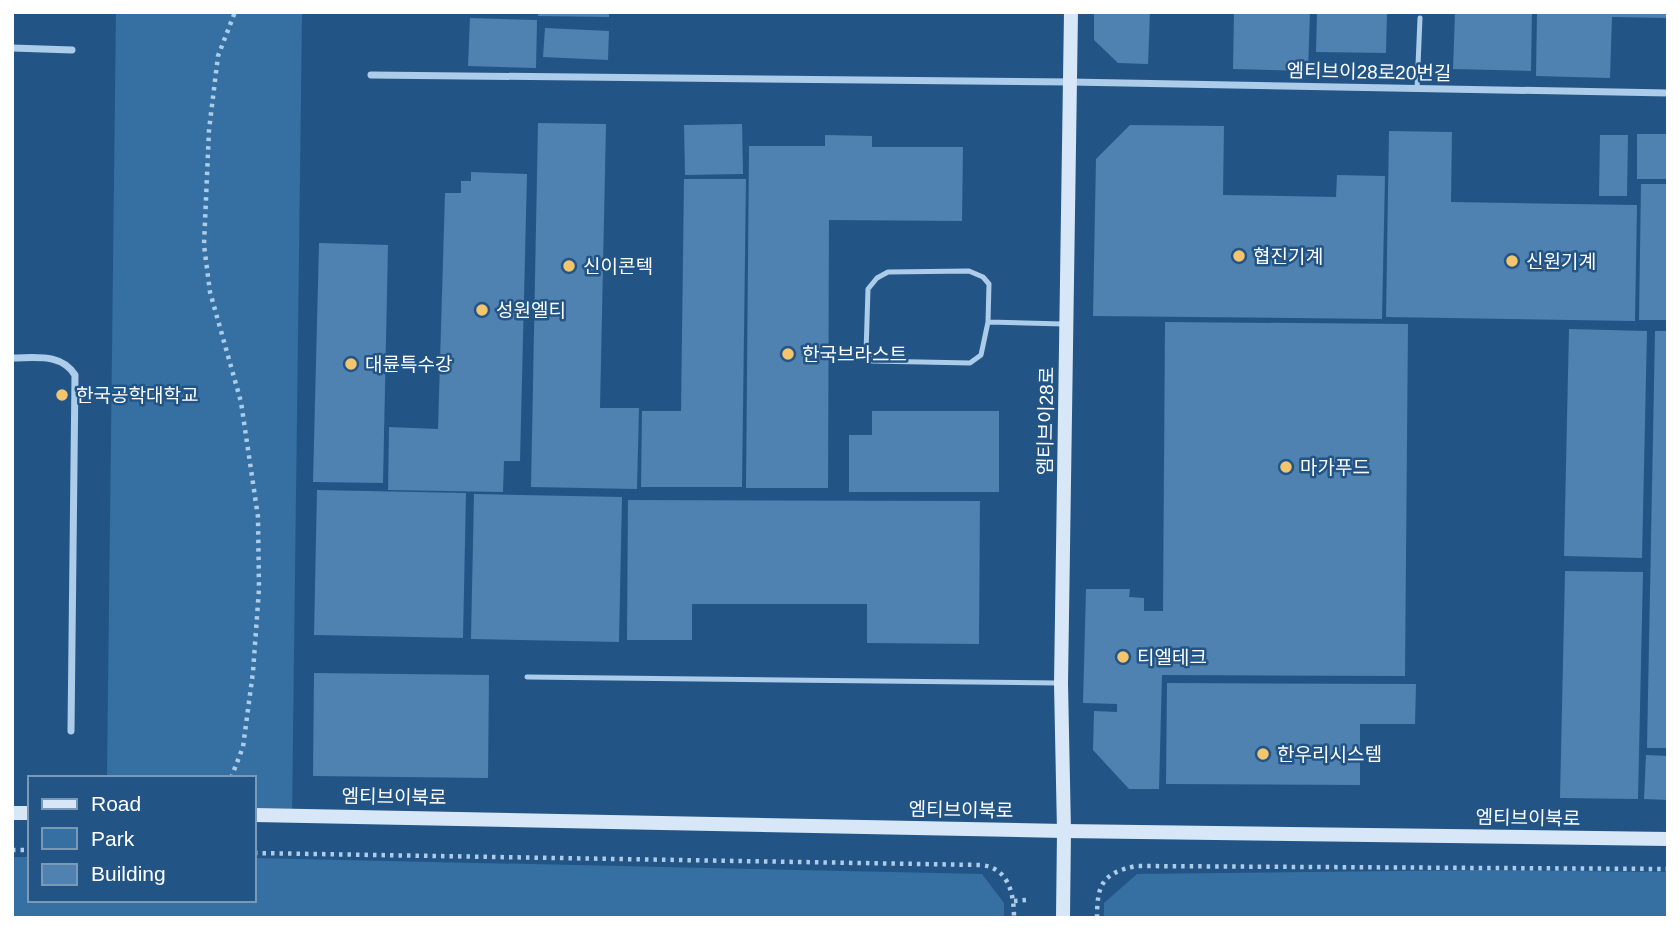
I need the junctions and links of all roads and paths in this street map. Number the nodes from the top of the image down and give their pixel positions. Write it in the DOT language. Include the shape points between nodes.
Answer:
graph roads {
  1 [pos="235,12"];
  2 [pos="1071,12"];
  3 [pos="1420,18"];
  4 [pos="12,48"];
  5 [pos="72,50"];
  6 [pos="371,75"];
  7 [pos="1070,82"];
  8 [pos="1417,89"];
  9 [pos="1668,93"];
  10 [pos="988,322"];
  11 [pos="1066,324"];
  12 [pos="12,358"];
  13 [pos="527,677"];
  14 [pos="1061,683"];
  15 [pos="71,731"];
  16 [pos="232,776"];
  17 [pos="256,815"];
  18 [pos="1064,831"];
  19 [pos="1668,839"];
  20 [pos="256,853"];
  21 [pos="981,856"];
  22 [pos="981,865"];
  23 [pos="1668,869"];
  24 [pos="1026,900"];
  25 [pos="1089,900"];
  26 [pos="1097,900"];
  27 [pos="1014,901"];
  28 [pos="1013,918"];
  29 [pos="1063,918"];
  30 [pos="1097,918"];
  1 -- 16 [label="path" via="218,56 209,130 204,245 213,303 241,401 258,517 253,673 243,747"];
  2 -- 7 [label="street, 엠티브이28로"];
  3 -- 8 [label="lane"];
  4 -- 5 [label="street"];
  6 -- 7 [label="street, 엠티브이28로20번길"];
  7 -- 8 [label="street, 엠티브이28로20번길"];
  7 -- 11 [label="street, 엠티브이28로"];
  8 -- 9 [label="street, 엠티브이28로20번길"];
  10 -- 10 [label="lane" via="989,284 983,277 969,271 888,272 868,289 866,353 872,361 886,363 970,363 981,355"];
  10 -- 11 [label="lane"];
  11 -- 14 [label="street, 엠티브이28로"];
  12 -- 15 [label="street" via="50,358 70,366 75,375"];
  13 -- 14 [label="lane"];
  14 -- 18 [label="street, 엠티브이28로"];
  17 -- 18 [label="street, 엠티브이북로"];
  18 -- 19 [label="street, 엠티브이북로"];
  18 -- 29 [label="street, 엠티브이28로"];
  20 -- 22 [label="path"];
  21 -- 22 [label="path"];
  22 -- 27 [label="path" via="995,869 1008,882"];
  23 -- 26 [label="path" via="1136,866 1108,876"];
  24 -- 27 [label="path"];
  25 -- 26 [label="path"];
  26 -- 30 [label="path"];
  27 -- 28 [label="path"];
}
